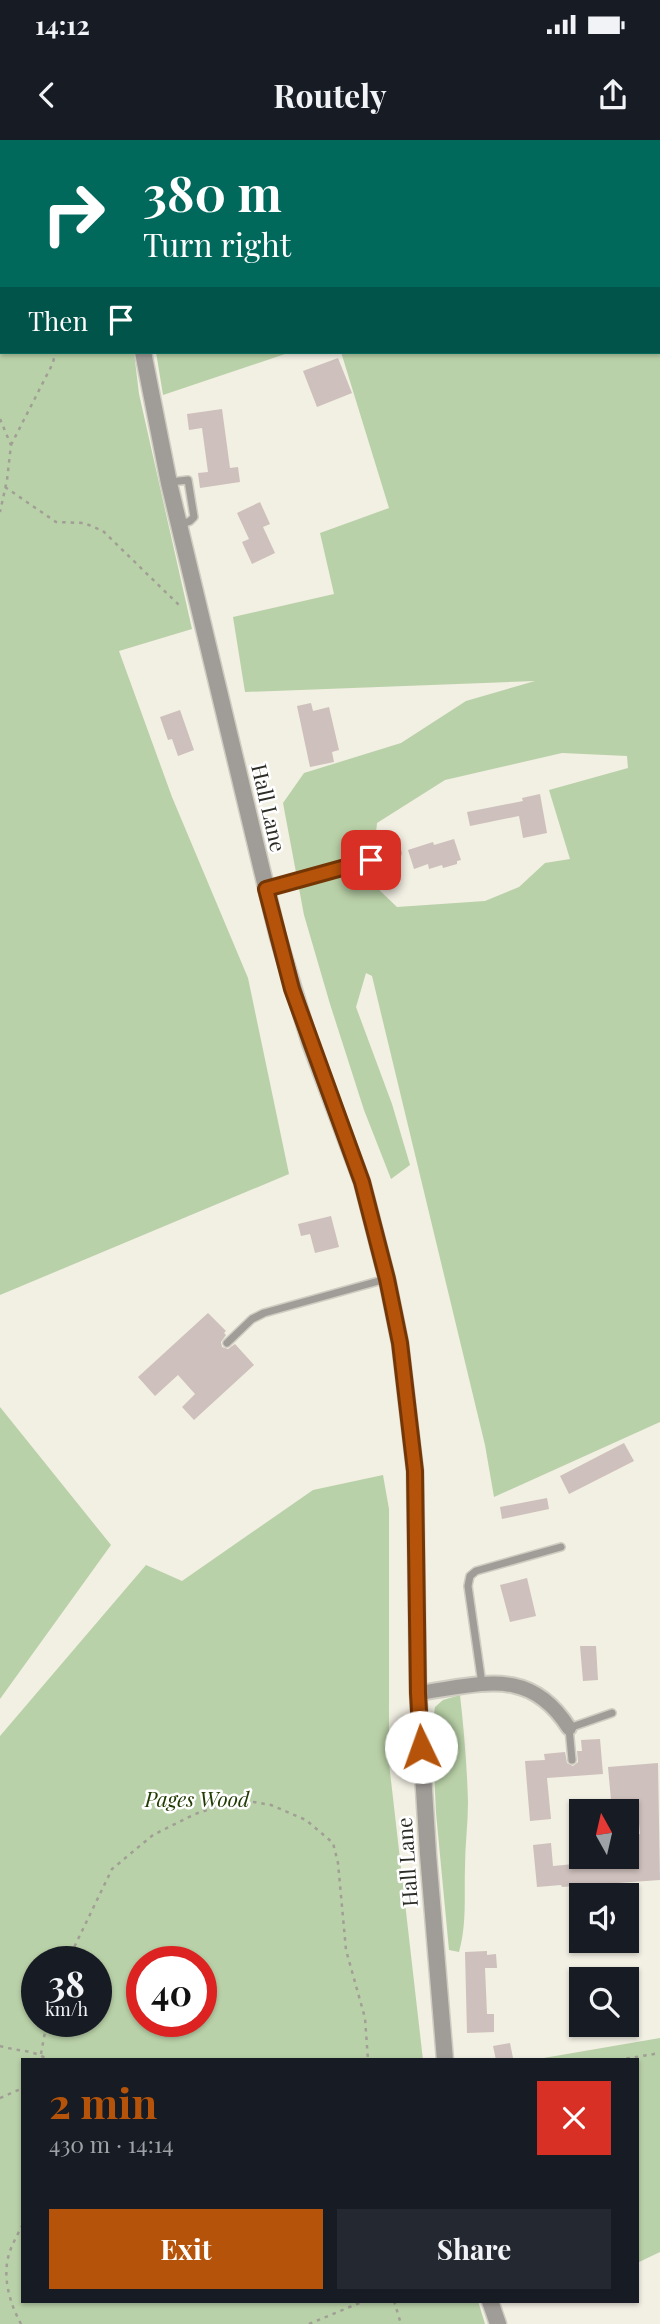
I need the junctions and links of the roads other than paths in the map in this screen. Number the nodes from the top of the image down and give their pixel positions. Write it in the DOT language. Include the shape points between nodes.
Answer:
graph roads {
  1 [pos="144,354"];
  2 [pos="397,853"];
  3 [pos="266,889"];
  4 [pos="387,1279"];
  5 [pos="227,1342"];
  6 [pos="561,1547"];
  7 [pos="482,1684"];
  8 [pos="418,1693"];
  9 [pos="612,1713"];
  10 [pos="569,1728"];
  11 [pos="572,1760"];
  12 [pos="445,2058"];
  13 [pos="491,2303"];
  14 [pos="498,2324"];
  1 -- 3 [label="street, Hall Lane" via="169,482"];
  2 -- 3 [label="lane"];
  3 -- 4 [label="street, Hall Lane" via="292,989 362,1182"];
  4 -- 5 [label="lane" via="264,1313"];
  4 -- 8 [label="street, Hall Lane" via="400,1343 415,1471"];
  6 -- 7 [label="lane" via="470,1576"];
  7 -- 8 [label="street"];
  7 -- 10 [label="street" via="526,1688 557,1710"];
  8 -- 12 [label="street, Hall Lane"];
  9 -- 10 [label="lane"];
  10 -- 11 [label="lane"];
  13 -- 14 [label="street"];
}
